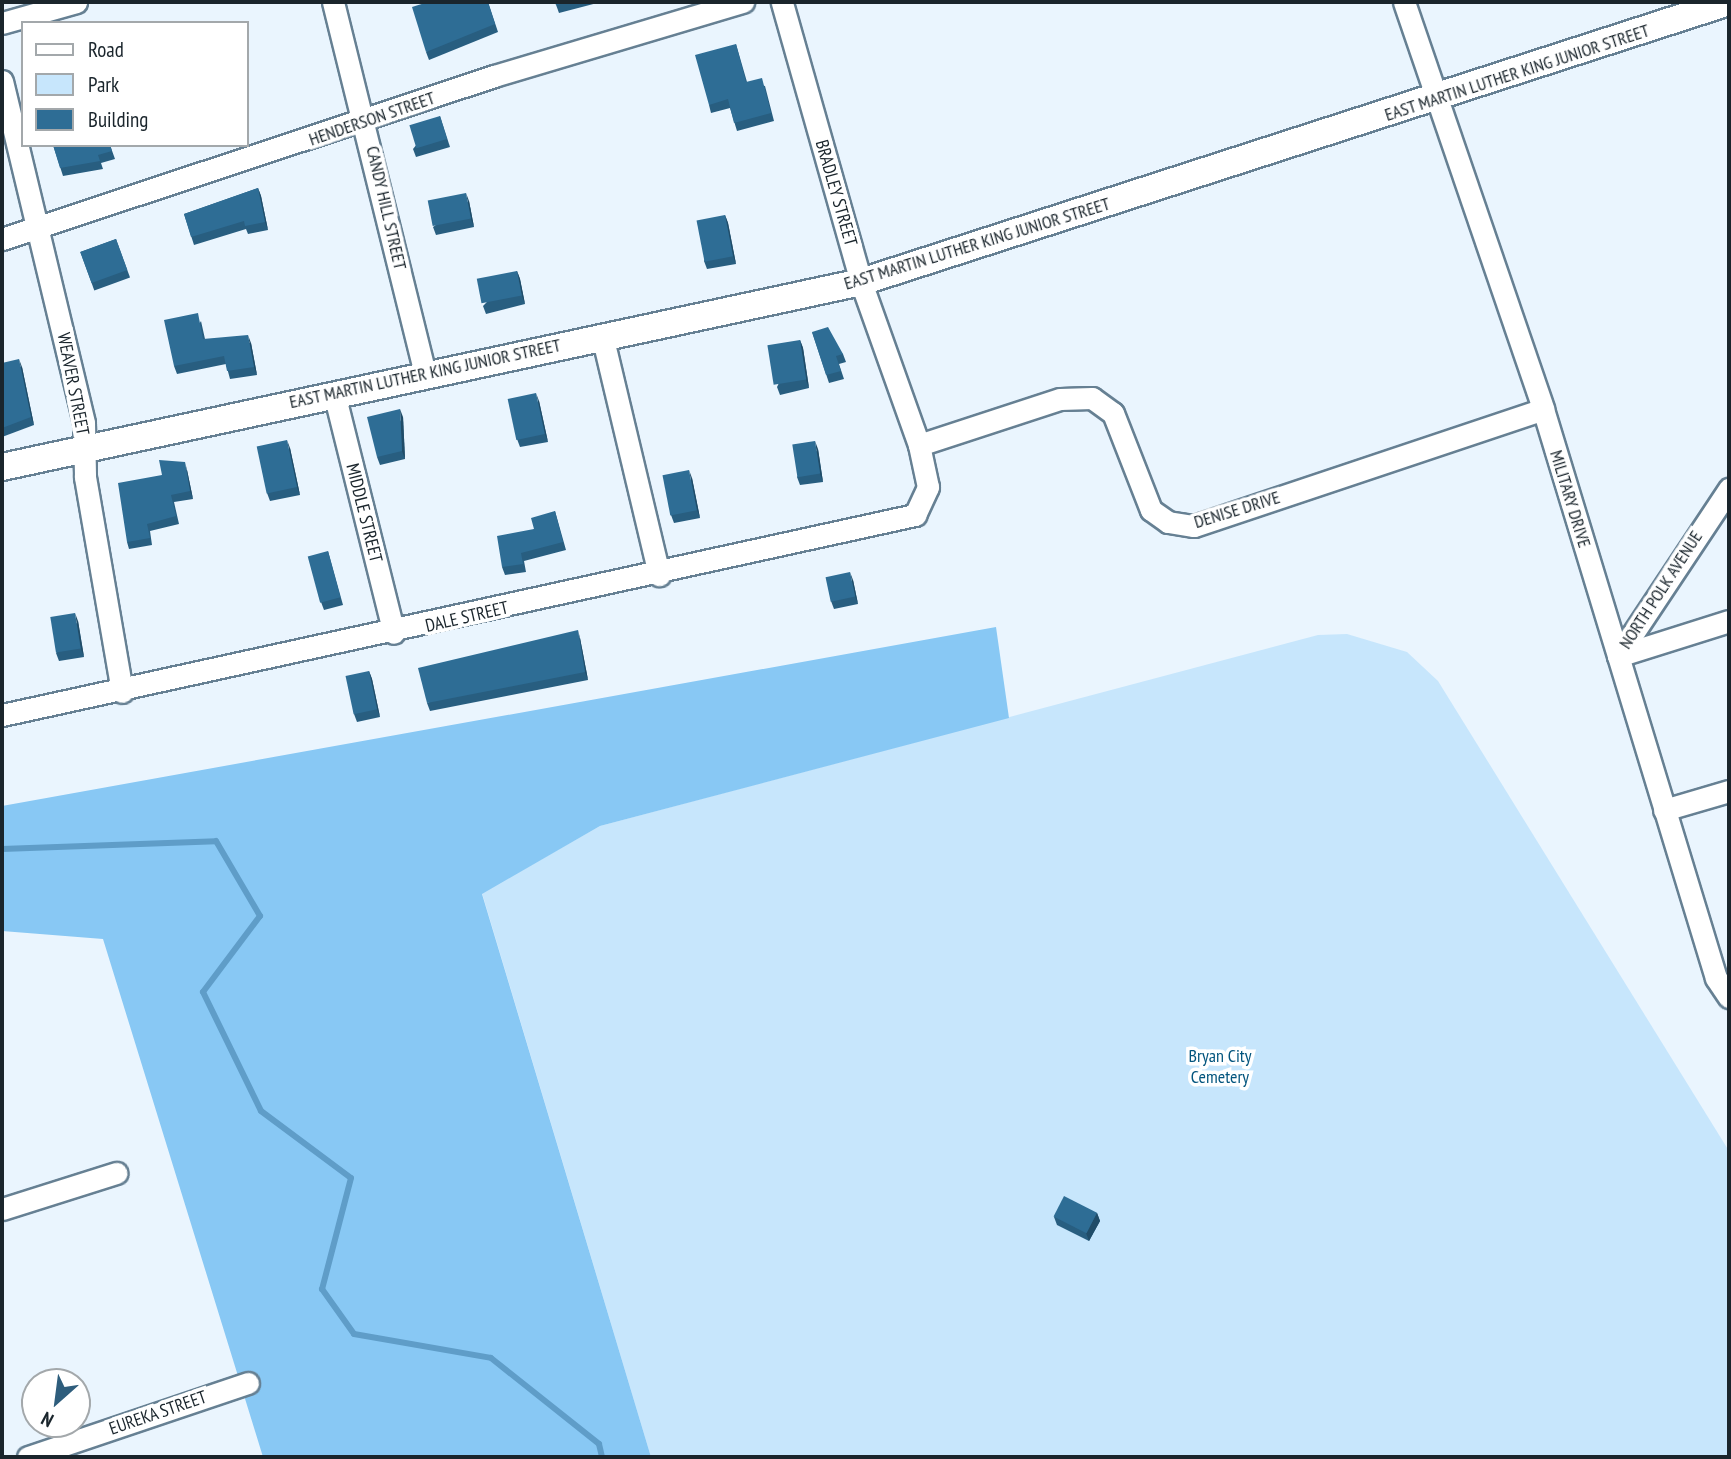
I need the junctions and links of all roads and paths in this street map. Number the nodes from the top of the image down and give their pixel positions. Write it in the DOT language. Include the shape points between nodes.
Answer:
graph roads {
  1 [pos="76,2"];
  2 [pos="333,2"];
  3 [pos="743,2"];
  4 [pos="782,2"];
  5 [pos="1404,2"];
  6 [pos="1729,2"];
  7 [pos="2,23"];
  8 [pos="2,81"];
  9 [pos="1438,99"];
  10 [pos="367,122"];
  11 [pos="40,227"];
  12 [pos="2,239"];
  13 [pos="862,282"];
  14 [pos="602,335"];
  15 [pos="425,374"];
  16 [pos="334,393"];
  17 [pos="1543,410"];
  18 [pos="919,445"];
  19 [pos="85,449"];
  20 [pos="2,467"];
  21 [pos="1729,489"];
  22 [pos="924,503"];
  23 [pos="659,575"];
  24 [pos="1729,621"];
  25 [pos="394,634"];
  26 [pos="1618,656"];
  27 [pos="122,691"];
  28 [pos="2,715"];
  29 [pos="1729,791"];
  30 [pos="1664,810"];
  31 [pos="1729,998"];
  32 [pos="116,1173"];
  33 [pos="2,1209"];
  34 [pos="248,1383"];
  35 [pos="28,1457"];
  1 -- 7 [label="street"];
  2 -- 10 [label="street, CANDY HILL STREET"];
  3 -- 10 [label="street, HENDERSON STREET" via="494,76"];
  4 -- 13 [label="street, BRADLEY STREET"];
  5 -- 9 [label="street, MILITARY DRIVE"];
  6 -- 9 [label="street, EAST MARTIN LUTHER KING JUNIOR STREET"];
  8 -- 11 [label="street, WEAVER STREET"];
  9 -- 13 [label="street, EAST MARTIN LUTHER KING JUNIOR STREET"];
  9 -- 17 [label="street, MILITARY DRIVE"];
  10 -- 11 [label="street, HENDERSON STREET"];
  10 -- 15 [label="street, CANDY HILL STREET"];
  11 -- 12 [label="street, HENDERSON STREET"];
  11 -- 19 [label="street, WEAVER STREET"];
  13 -- 14 [label="street, EAST MARTIN LUTHER KING JUNIOR STREET"];
  13 -- 18 [label="street, BRADLEY STREET"];
  14 -- 15 [label="street, EAST MARTIN LUTHER KING JUNIOR STREET"];
  14 -- 23 [label="street"];
  15 -- 16 [label="street, EAST MARTIN LUTHER KING JUNIOR STREET"];
  16 -- 19 [label="street, EAST MARTIN LUTHER KING JUNIOR STREET"];
  16 -- 25 [label="street, MIDDLE STREET"];
  17 -- 18 [label="street, DENISE DRIVE" via="1194,526 1168,522 1151,510 1113,413 1092,398 1060,398"];
  17 -- 26 [label="street, MILITARY DRIVE"];
  18 -- 22 [label="street, BRADLEY STREET"];
  19 -- 20 [label="street, EAST MARTIN LUTHER KING JUNIOR STREET"];
  19 -- 27 [label="street, WEAVER STREET"];
  21 -- 26 [label="street, NORTH POLK AVENUE"];
  22 -- 23 [label="street, DALE STREET" via="904,520"];
  23 -- 25 [label="street, DALE STREET"];
  24 -- 26 [label="street"];
  25 -- 27 [label="street, DALE STREET"];
  26 -- 30 [label="street, MILITARY DRIVE"];
  27 -- 28 [label="street, DALE STREET"];
  29 -- 30 [label="street"];
  30 -- 31 [label="street, MILITARY DRIVE" via="1716,978"];
  32 -- 33 [label="street"];
  34 -- 35 [label="street, EUREKA STREET"];
}
